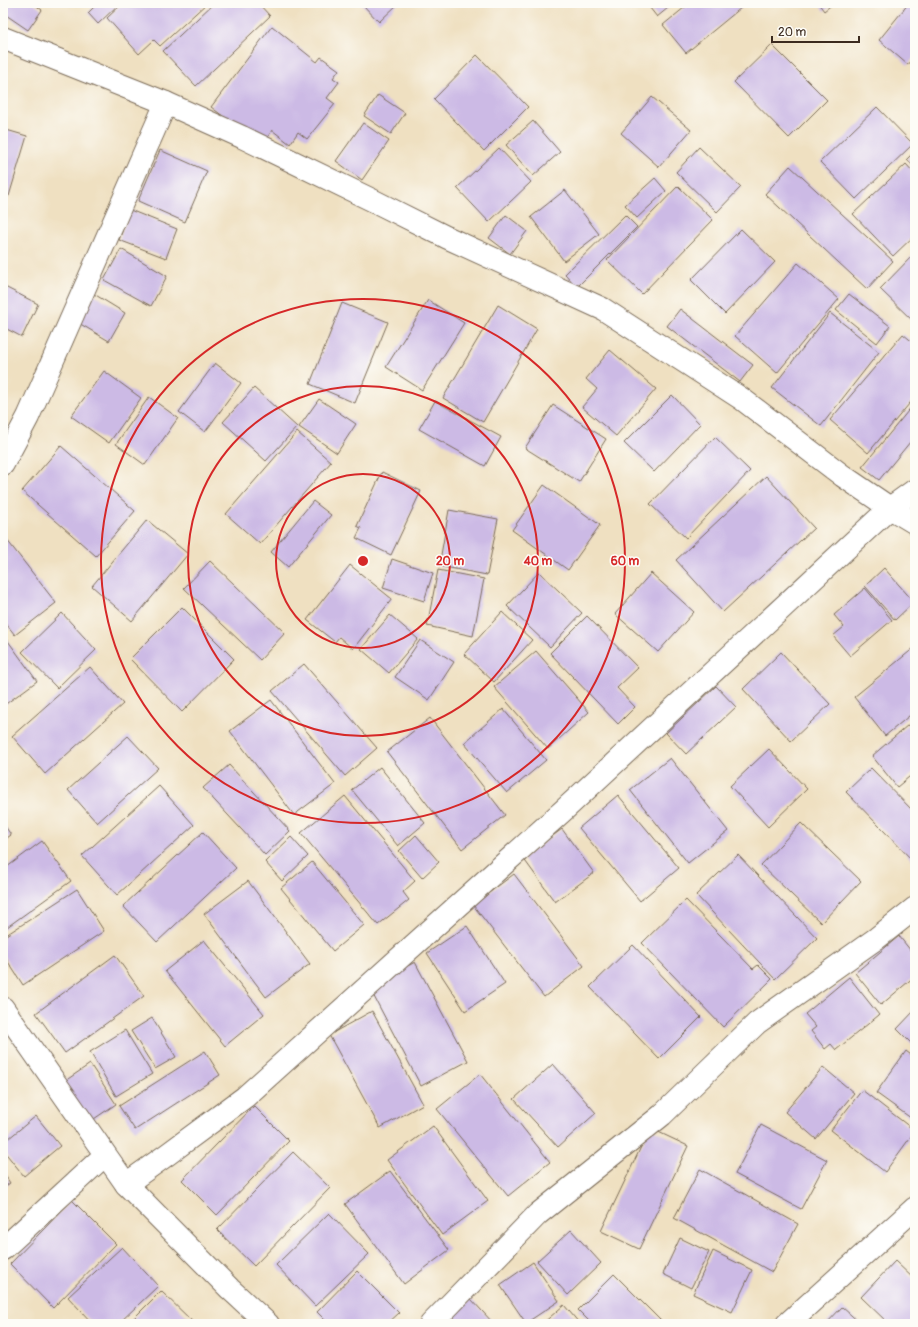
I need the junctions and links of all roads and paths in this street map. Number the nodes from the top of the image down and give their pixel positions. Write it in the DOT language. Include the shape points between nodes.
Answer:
graph roads {
  1 [pos="3,38"];
  2 [pos="166,103"];
  3 [pos="3,464"];
  4 [pos="915,490"];
  5 [pos="890,508"];
  6 [pos="915,523"];
  7 [pos="915,908"];
  8 [pos="3,1008"];
  9 [pos="105,1155"];
  10 [pos="126,1184"];
  11 [pos="915,1208"];
  12 [pos="3,1249"];
  13 [pos="268,1324"];
  14 [pos="431,1324"];
  15 [pos="787,1324"];
  1 -- 2 [label="street"];
  2 -- 3 [label="street" via="28,417"];
  2 -- 5 [label="street" via="446,237 603,308 742,399 843,476"];
  4 -- 5 [label="street"];
  5 -- 6 [label="street"];
  5 -- 10 [label="street" via="571,804 251,1092"];
  7 -- 14 [label="street" via="757,1023 662,1115 538,1214"];
  8 -- 9 [label="street"];
  9 -- 10 [label="street"];
  9 -- 12 [label="street"];
  10 -- 13 [label="street"];
  11 -- 15 [label="street"];
}
